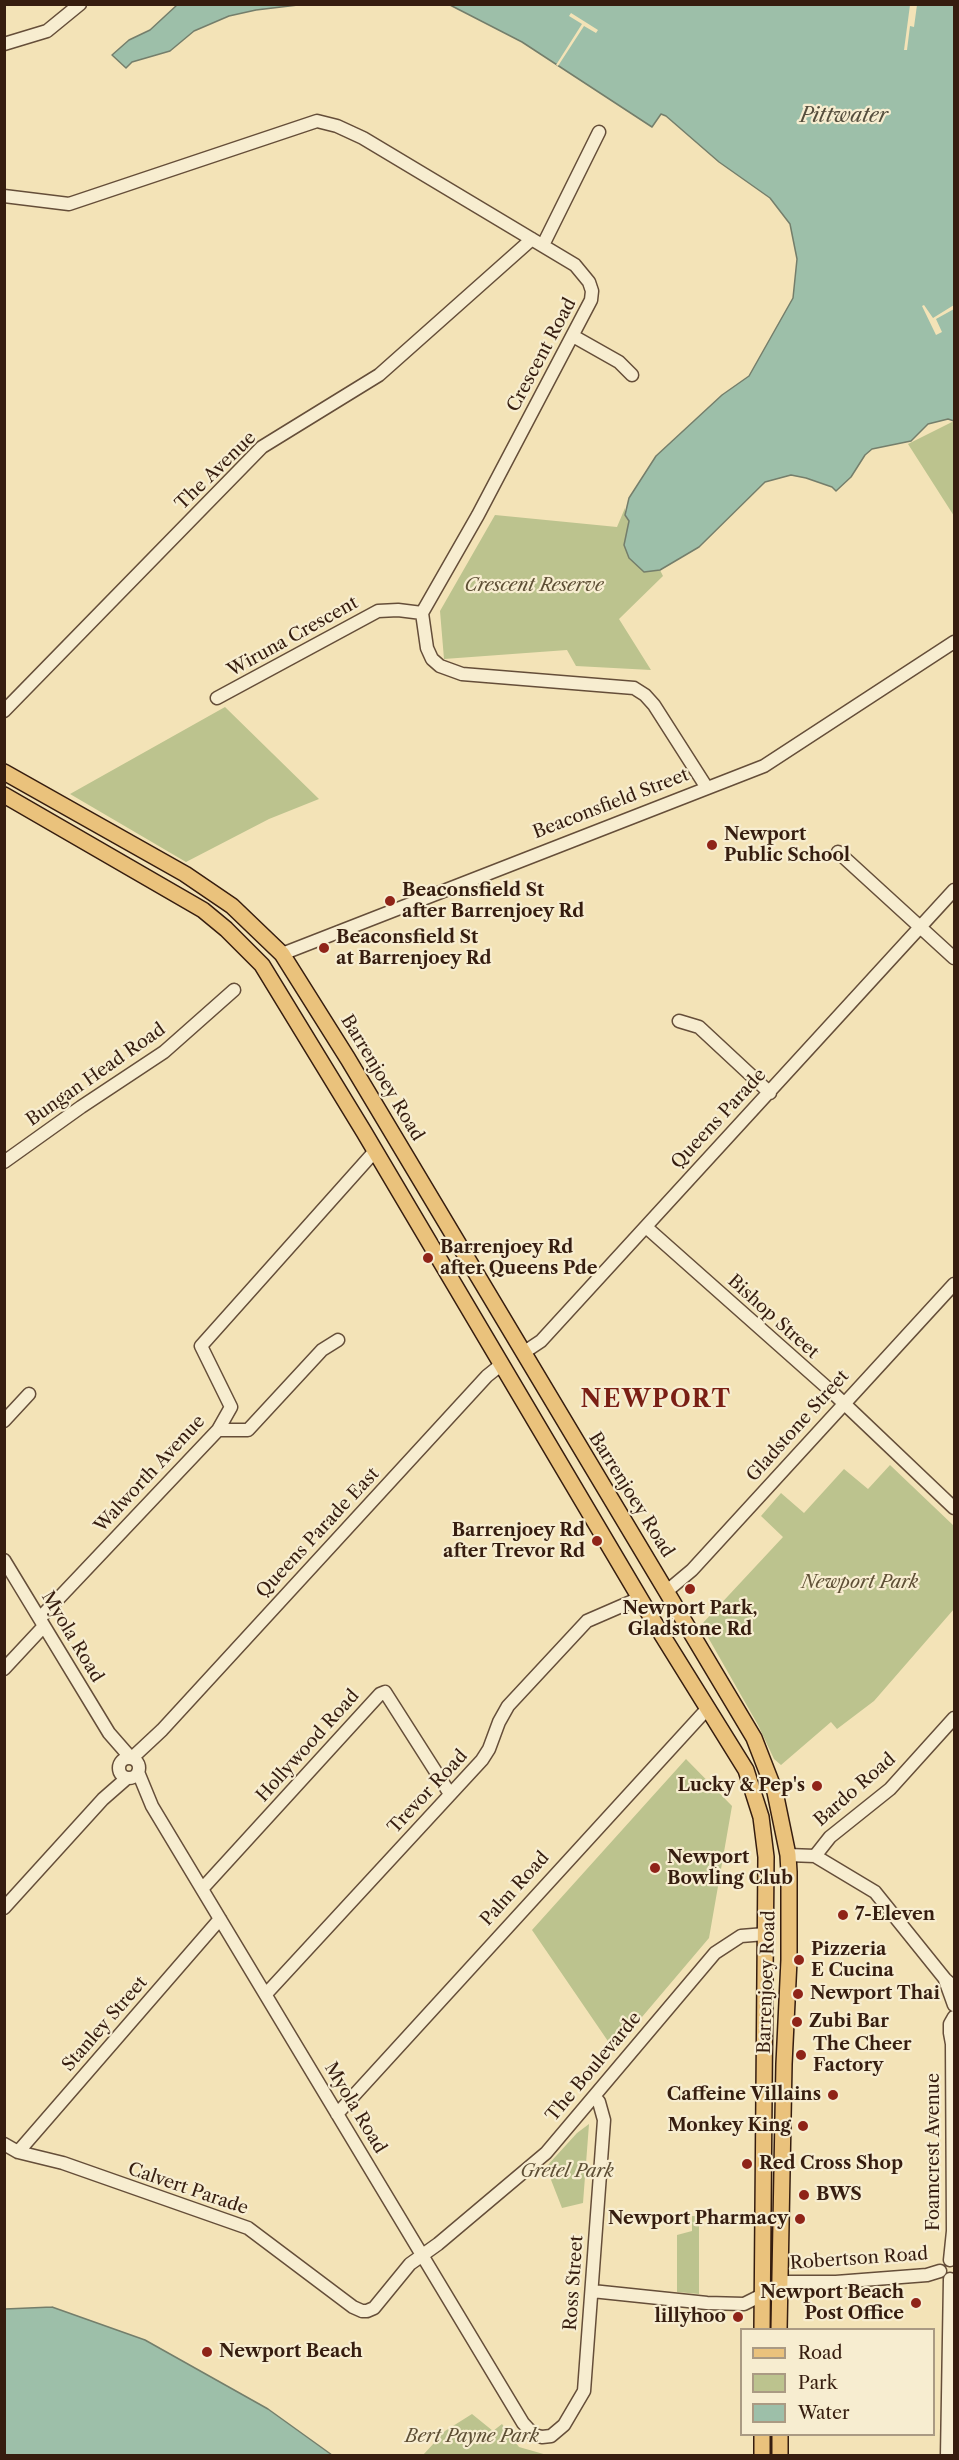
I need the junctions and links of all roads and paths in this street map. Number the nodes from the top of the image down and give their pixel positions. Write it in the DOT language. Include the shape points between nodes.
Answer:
graph roads {
  1 [pos="80,4"];
  2 [pos="4,44"];
  3 [pos="599,132"];
  4 [pos="4,196"];
  5 [pos="537,242"];
  6 [pos="573,336"];
  7 [pos="632,375"];
  8 [pos="422,613"];
  9 [pos="954,642"];
  10 [pos="217,698"];
  11 [pos="4,711"];
  12 [pos="4,772"];
  13 [pos="707,788"];
  14 [pos="4,795"];
  15 [pos="838,852"];
  16 [pos="954,890"];
  17 [pos="921,926"];
  18 [pos="282,954"];
  19 [pos="954,958"];
  20 [pos="262,965"];
  21 [pos="234,990"];
  22 [pos="679,1021"];
  23 [pos="770,1093"];
  24 [pos="375,1151"];
  25 [pos="4,1162"];
  26 [pos="646,1227"];
  27 [pos="953,1290"];
  28 [pos="339,1340"];
  29 [pos="522,1353"];
  30 [pos="502,1364"];
  31 [pos="29,1394"];
  32 [pos="842,1404"];
  33 [pos="4,1420"];
  34 [pos="218,1430"];
  35 [pos="954,1508"];
  36 [pos="4,1560"];
  37 [pos="667,1591"];
  38 [pos="640,1598"];
  39 [pos="42,1622"];
  40 [pos="4,1669"];
  41 [pos="727,1695"];
  42 [pos="707,1708"];
  43 [pos="954,1718"];
  44 [pos="129,1767"];
  45 [pos="450,1794"];
  46 [pos="788,1855"];
  47 [pos="814,1856"];
  48 [pos="766,1857"];
  49 [pos="202,1889"];
  50 [pos="4,1908"];
  51 [pos="790,1915"];
  52 [pos="220,1919"];
  53 [pos="765,1935"];
  54 [pos="789,1960"];
  55 [pos="950,1983"];
  56 [pos="266,1994"];
  57 [pos="954,2005"];
  58 [pos="954,2016"];
  59 [pos="953,2041"];
  60 [pos="595,2097"];
  61 [pos="337,2114"];
  62 [pos="4,2144"];
  63 [pos="18,2152"];
  64 [pos="423,2255"];
  65 [pos="952,2261"];
  66 [pos="939,2271"];
  67 [pos="952,2278"];
  68 [pos="780,2282"];
  69 [pos="592,2291"];
  70 [pos="762,2295"];
  71 [pos="762,2328"];
  72 [pos="779,2328"];
  73 [pos="527,2429"];
  74 [pos="762,2436"];
  75 [pos="780,2436"];
  76 [pos="762,2456"];
  77 [pos="780,2456"];
  78 [pos="947,2456"];
  1 -- 2 [label="street" via="47,31"];
  3 -- 5 [label="street, The Avenue"];
  4 -- 5 [label="street, Crescent Road" via="69,204 317,121 363,138"];
  5 -- 6 [label="street, Crescent Road" via="575,265 589,282 591,300"];
  5 -- 11 [label="street, The Avenue" via="379,375 262,447"];
  6 -- 7 [label="street" via="619,362"];
  6 -- 8 [label="street, Crescent Road"];
  8 -- 10 [label="street, Wiruna Crescent" via="378,611"];
  8 -- 13 [label="street" via="427,648 444,669 462,674 634,688 654,705"];
  9 -- 13 [label="street, Beaconsfield Street" via="764,766"];
  12 -- 18 [label="main road, Barrenjoey Road" via="184,874 232,906"];
  13 -- 18 [label="street, Beaconsfield Street"];
  14 -- 20 [label="main road, Barrenjoey Road" via="202,910"];
  15 -- 17 [label="street"];
  16 -- 17 [label="street, Queens Parade"];
  17 -- 19 [label="street"];
  17 -- 23 [label="street, Queens Parade"];
  18 -- 20 [label="main road, Beaconsfield Street"];
  18 -- 29 [label="main road, Barrenjoey Road"];
  20 -- 24 [label="main road, Barrenjoey Road"];
  21 -- 25 [label="street, Bungan Head Road" via="164,1052"];
  22 -- 23 [label="street" via="699,1027"];
  23 -- 26 [label="street, Queens Parade"];
  24 -- 30 [label="main road, Barrenjoey Road"];
  24 -- 34 [label="street, Walworth Avenue" via="201,1346 231,1407"];
  26 -- 29 [label="street, Queens Parade" via="541,1341"];
  26 -- 32 [label="street, Bishop Street"];
  27 -- 32 [label="street, Gladstone Street"];
  28 -- 34 [label="street" via="322,1350 248,1430"];
  29 -- 30 [label="main road, Queens Parade"];
  29 -- 37 [label="main road, Barrenjoey Road"];
  30 -- 38 [label="main road, Barrenjoey Road"];
  30 -- 44 [label="street, Queens Parade East"];
  31 -- 33 [label="street"];
  32 -- 35 [label="street, Bishop Street"];
  32 -- 37 [label="street, Gladstone Street" via="692,1570"];
  34 -- 39 [label="street, Walworth Avenue"];
  36 -- 39 [label="street, Myola Road"];
  37 -- 38 [label="main road"];
  37 -- 41 [label="main road, Barrenjoey Road"];
  38 -- 42 [label="main road, Barrenjoey Road"];
  38 -- 45 [label="street, Trevor Road" via="587,1621 508,1706 489,1749"];
  39 -- 40 [label="street, Walworth Avenue"];
  39 -- 44 [label="street, Myola Road"];
  41 -- 42 [label="main road, Palm Road"];
  41 -- 46 [label="main road, Barrenjoey Road" via="767,1767"];
  42 -- 48 [label="main road, Barrenjoey Road" via="746,1770 761,1817"];
  42 -- 61 [label="street, Palm Road"];
  43 -- 47 [label="street, Bardo Road" via="890,1789 830,1837"];
  44 -- 49 [label="street, Myola Road"];
  44 -- 50 [label="street, Queens Parade East"];
  45 -- 49 [label="street, Hollywood Road" via="385,1692"];
  45 -- 56 [label="street, Trevor Road"];
  46 -- 47 [label="street, Bardo Road"];
  46 -- 48 [label="main road, Bardo Road"];
  46 -- 51 [label="main road, Barrenjoey Road"];
  47 -- 55 [label="street" via="875,1892"];
  48 -- 53 [label="main road, Barrenjoey Road"];
  49 -- 52 [label="street, Myola Road"];
  51 -- 53 [label="main road"];
  51 -- 54 [label="main road, Barrenjoey Road"];
  52 -- 56 [label="street, Myola Road"];
  52 -- 63 [label="street, Stanley Street"];
  53 -- 54 [label="main road" via="774,1940"];
  53 -- 60 [label="street, The Boulevarde" via="741,1936 715,1953"];
  53 -- 70 [label="main road, Barrenjoey Road"];
  54 -- 68 [label="main road, Barrenjoey Road"];
  55 -- 57 [label="street"];
  56 -- 61 [label="street, Myola Road"];
  58 -- 59 [label="street, Foamcrest Avenue" via="950,2024"];
  59 -- 65 [label="street, Foamcrest Avenue"];
  60 -- 64 [label="street, The Boulevarde" via="546,2153"];
  60 -- 69 [label="street, Ross Street" via="604,2120"];
  61 -- 64 [label="street, Myola Road"];
  62 -- 63 [label="street, Calvert Parade"];
  63 -- 64 [label="street, Calvert Parade" via="63,2163 248,2228 362,2312 374,2308 410,2264"];
  64 -- 73 [label="street, Myola Road"];
  65 -- 66 [label="street" via="941,2264"];
  66 -- 67 [label="street" via="943,2278"];
  66 -- 68 [label="street, Robertson Road" via="861,2280"];
  67 -- 78 [label="street"];
  68 -- 72 [label="main road, Barrenjoey Road"];
  69 -- 70 [label="street" via="744,2304"];
  69 -- 73 [label="street, Ross Street" via="584,2391 569,2417 551,2436 538,2436"];
  70 -- 71 [label="main road, Barrenjoey Road"];
  74 -- 76 [label="main road"];
  75 -- 77 [label="main road"];
}
